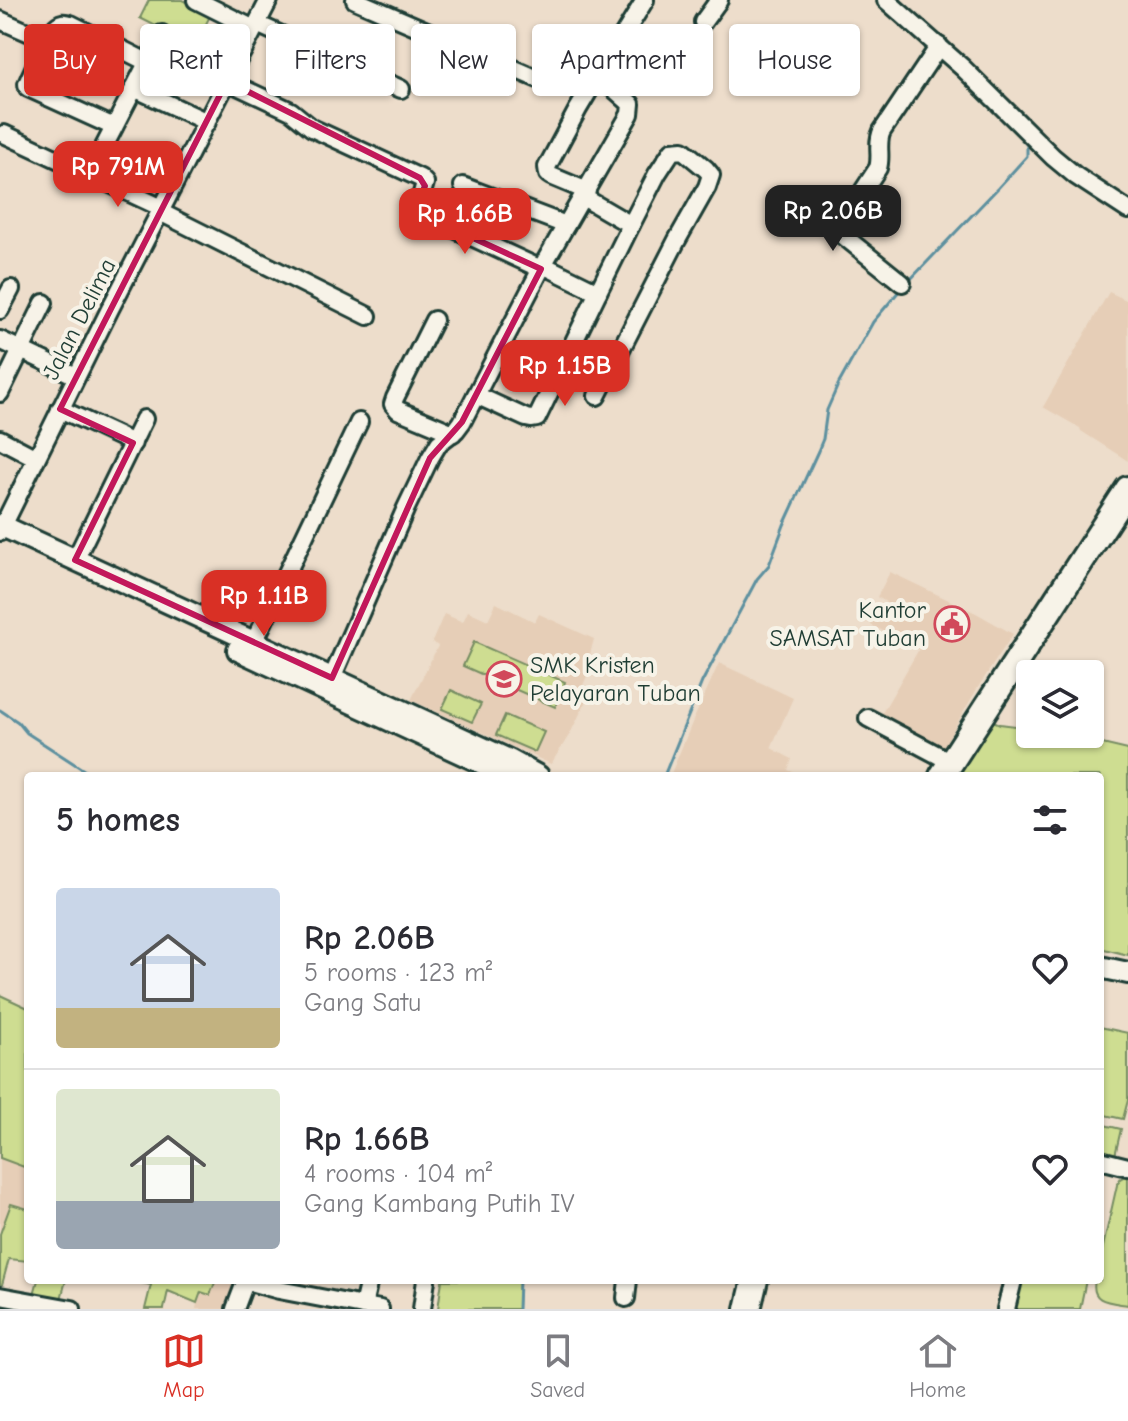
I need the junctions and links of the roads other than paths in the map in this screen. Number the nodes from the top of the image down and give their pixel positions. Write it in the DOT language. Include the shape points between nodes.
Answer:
graph roads {
  1 [pos="196,0"];
  2 [pos="269,0"];
  3 [pos="355,0"];
  4 [pos="645,0"];
  5 [pos="719,0"];
  6 [pos="886,0"];
  7 [pos="0,20"];
  8 [pos="703,22"];
  9 [pos="630,24"];
  10 [pos="256,27"];
  11 [pos="24,30"];
  12 [pos="250,38"];
  13 [pos="935,51"];
  14 [pos="140,76"];
  15 [pos="532,76"];
  16 [pos="134,88"];
  17 [pos="401,89"];
  18 [pos="250,92"];
  19 [pos="46,96"];
  20 [pos="220,96"];
  21 [pos="586,96"];
  22 [pos="623,96"];
  23 [pos="207,122"];
  24 [pos="114,127"];
  25 [pos="4,134"];
  26 [pos="90,174"];
  27 [pos="463,186"];
  28 [pos="585,194"];
  29 [pos="161,210"];
  30 [pos="1128,210"];
  31 [pos="566,225"];
  32 [pos="631,225"];
  33 [pos="542,267"];
  34 [pos="902,283"];
  35 [pos="11,289"];
  36 [pos="598,292"];
  37 [pos="44,303"];
  38 [pos="0,310"];
  39 [pos="368,316"];
  40 [pos="434,320"];
  41 [pos="0,340"];
  42 [pos="21,350"];
  43 [pos="76,376"];
  44 [pos="0,393"];
  45 [pos="476,395"];
  46 [pos="597,396"];
  47 [pos="60,409"];
  48 [pos="144,419"];
  49 [pos="359,422"];
  50 [pos="453,433"];
  51 [pos="0,439"];
  52 [pos="133,443"];
  53 [pos="36,458"];
  54 [pos="1128,489"];
  55 [pos="1,531"];
  56 [pos="75,560"];
  57 [pos="254,642"];
  58 [pos="332,678"];
  59 [pos="868,718"];
  60 [pos="946,769"];
  61 [pos="502,772"];
  62 [pos="531,772"];
  63 [pos="1104,968"];
  64 [pos="1128,973"];
  65 [pos="1104,1161"];
  66 [pos="1128,1167"];
  67 [pos="245,1284"];
  68 [pos="257,1284"];
  69 [pos="369,1284"];
  70 [pos="425,1284"];
  71 [pos="628,1284"];
  72 [pos="754,1284"];
  73 [pos="1012,1284"];
  74 [pos="0,1296"];
  75 [pos="626,1298"];
  76 [pos="372,1308"];
  77 [pos="72,1309"];
  78 [pos="235,1309"];
  79 [pos="422,1309"];
  80 [pos="748,1309"];
  81 [pos="1006,1309"];
  1 -- 10 [label="street"];
  2 -- 10 [label="street, Jalan Delima"];
  3 -- 15 [label="street"];
  4 -- 9 [label="street"];
  5 -- 8 [label="street"];
  6 -- 13 [label="street"];
  7 -- 11 [label="street"];
  10 -- 12 [label="street, Jalan Delima"];
  10 -- 17 [label="street"];
  13 -- 30 [label="street" via="1064,167"];
  13 -- 34 [label="street" via="879,135 879,165 839,227"];
  14 -- 16 [label="street"];
  16 -- 23 [label="street"];
  16 -- 24 [label="street"];
  18 -- 33 [label="street" via="291,111 312,128 422,179 425,186 417,210 423,215"];
  19 -- 24 [label="street"];
  20 -- 23 [label="street, Jalan Delima"];
  21 -- 28 [label="street" via="547,167 548,174"];
  22 -- 28 [label="street" via="632,110"];
  23 -- 29 [label="street, Jalan Delima"];
  24 -- 26 [label="street"];
  25 -- 26 [label="street"];
  26 -- 29 [label="street"];
  27 -- 31 [label="street"];
  28 -- 31 [label="street"];
  28 -- 32 [label="street"];
  29 -- 39 [label="street"];
  29 -- 43 [label="street, Jalan Delima"];
  31 -- 33 [label="street"];
  32 -- 36 [label="street"];
  32 -- 46 [label="street" via="672,151 683,150 709,172 707,187"];
  33 -- 36 [label="street"];
  33 -- 45 [label="street"];
  35 -- 38 [label="street"];
  36 -- 45 [label="street" via="537,418"];
  37 -- 42 [label="street"];
  40 -- 50 [label="street" via="393,404"];
  41 -- 42 [label="street"];
  42 -- 43 [label="street"];
  42 -- 44 [label="street"];
  43 -- 47 [label="street, Jalan Delima"];
  45 -- 50 [label="street"];
  47 -- 52 [label="street"];
  47 -- 53 [label="street, Jalan Delima"];
  48 -- 52 [label="street"];
  49 -- 57 [label="street"];
  50 -- 58 [label="street" via="436,448 413,493"];
  51 -- 53 [label="street"];
  52 -- 56 [label="street"];
  53 -- 55 [label="street, Jalan Delima"];
  54 -- 60 [label="highway"];
  55 -- 56 [label="main road"];
  55 -- 61 [label="main road"];
  56 -- 57 [label="main road"];
  57 -- 58 [label="main road"];
  58 -- 62 [label="main road"];
  59 -- 60 [label="street"];
  63 -- 64 [label="main road"];
  65 -- 66 [label="street"];
  67 -- 78 [label="street"];
  68 -- 76 [label="street"];
  69 -- 76 [label="street"];
  70 -- 79 [label="street"];
  71 -- 75 [label="street"];
  72 -- 80 [label="highway"];
  73 -- 81 [label="street"];
  74 -- 77 [label="street"];
}
